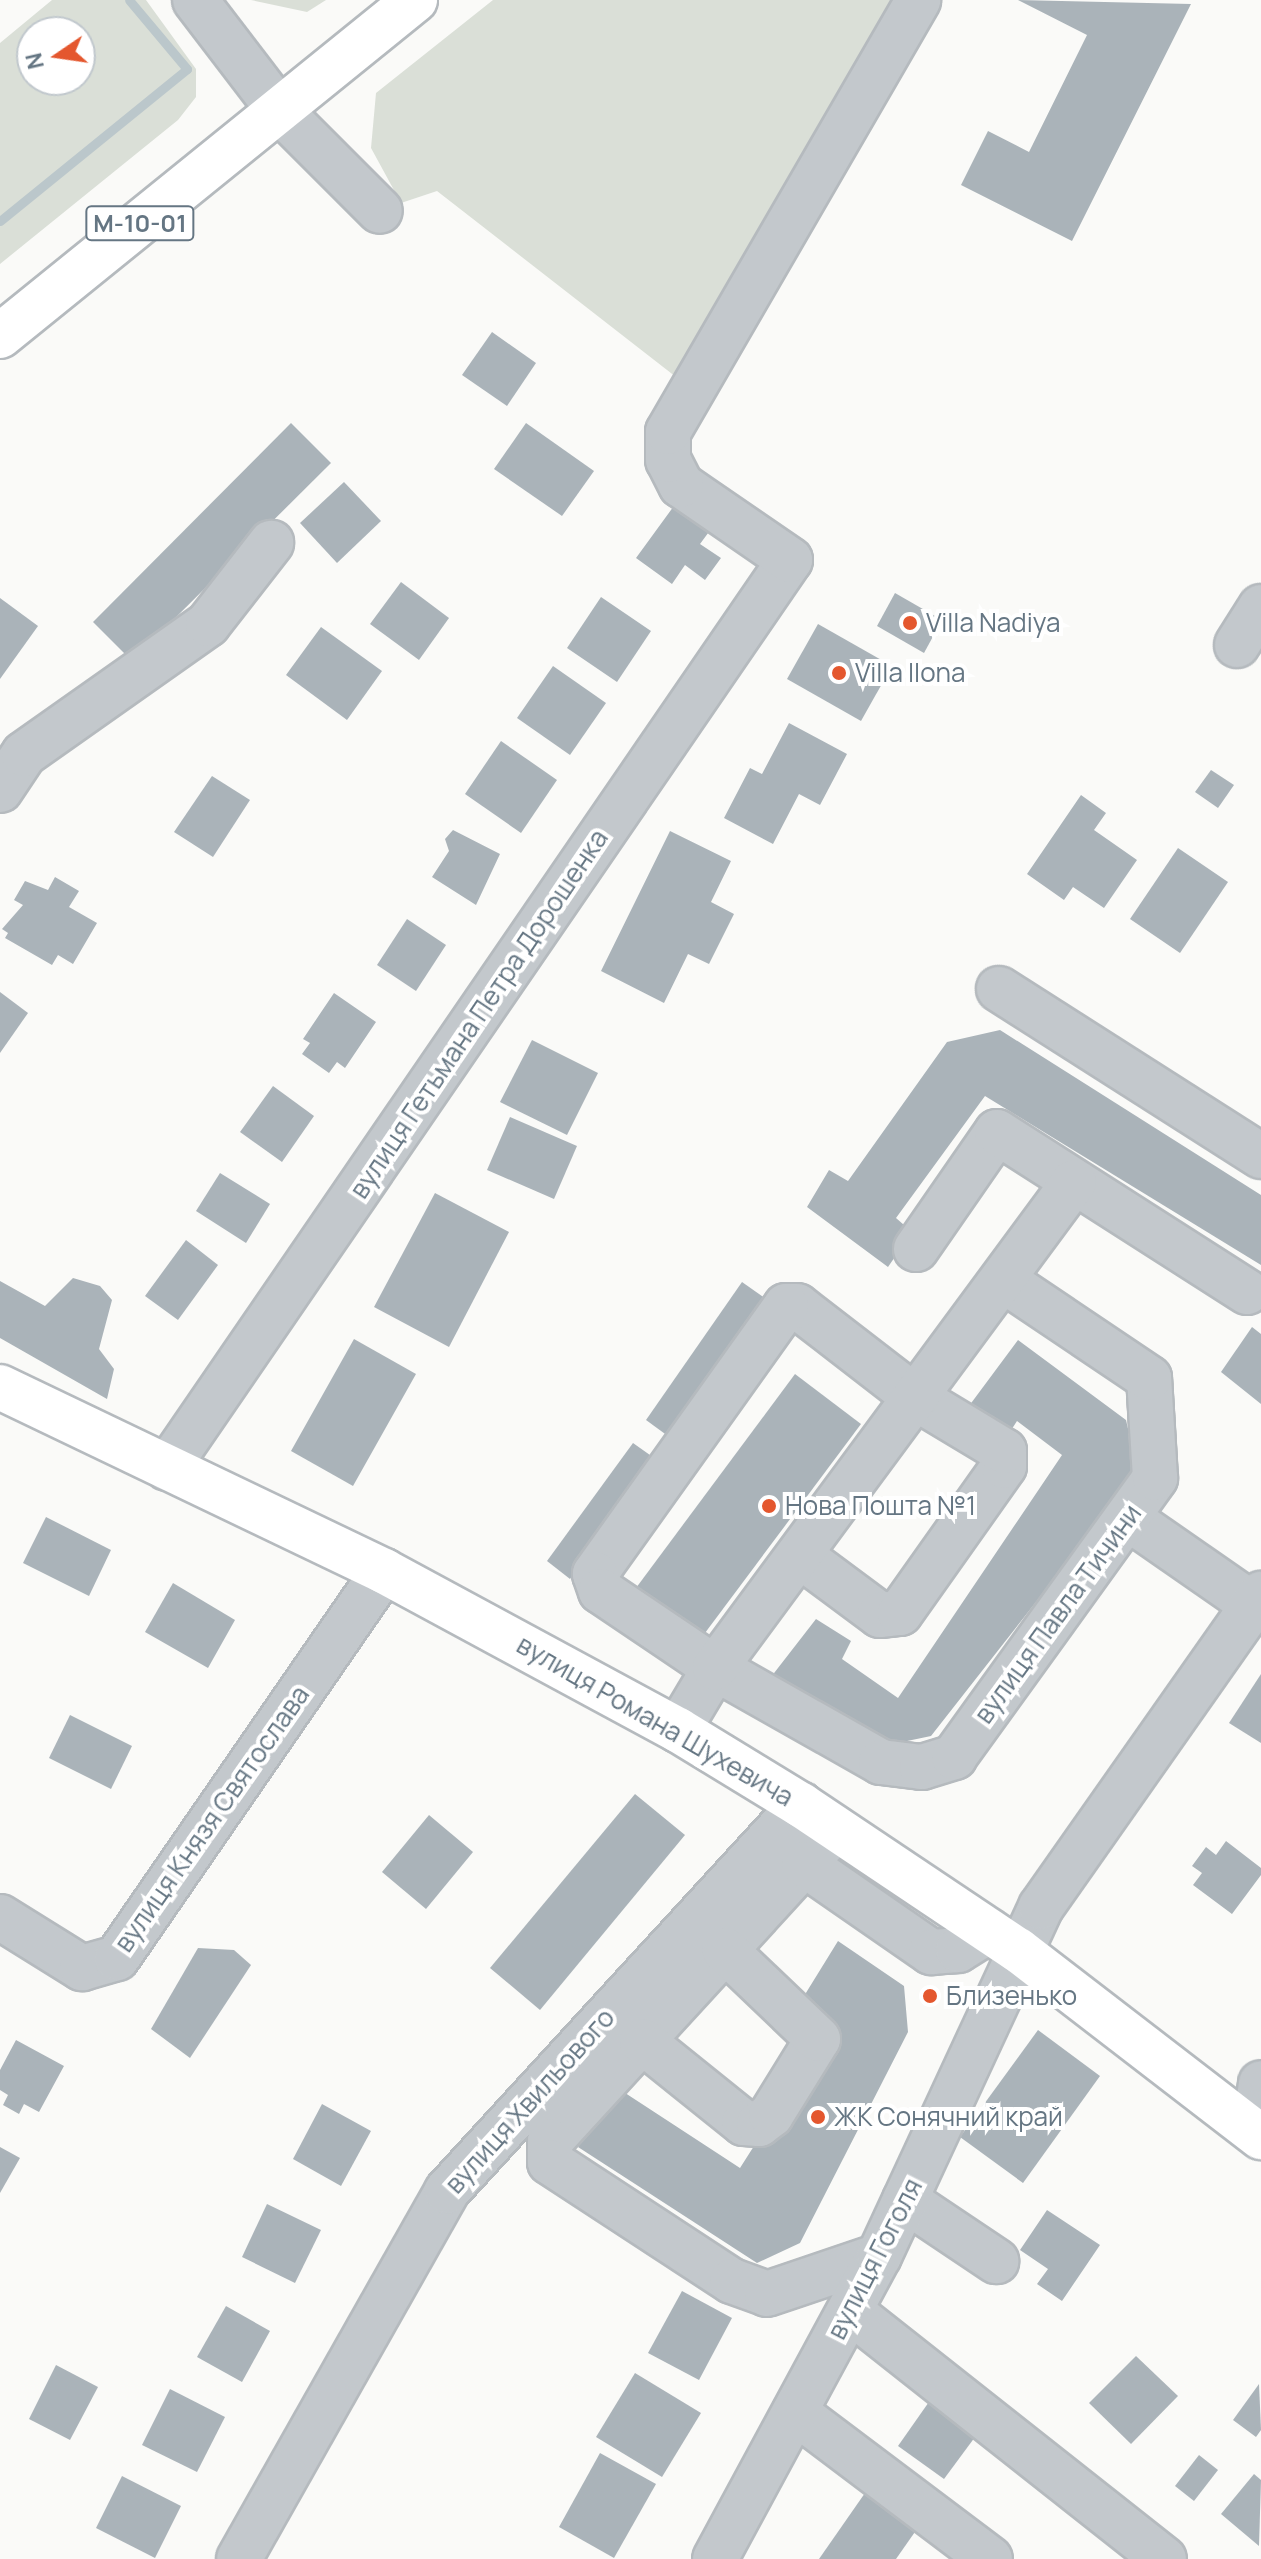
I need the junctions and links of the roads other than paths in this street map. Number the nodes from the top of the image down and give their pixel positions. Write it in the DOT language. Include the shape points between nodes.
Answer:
graph roads {
  1 [pos="195,0"];
  2 [pos="415,0"];
  3 [pos="918,0"];
  4 [pos="280,111"];
  5 [pos="380,211"];
  6 [pos="0,336"];
  7 [pos="271,543"];
  8 [pos="1261,607"];
  9 [pos="1237,645"];
  10 [pos="0,790"];
  11 [pos="999,989"];
  12 [pos="1261,1156"];
  13 [pos="1074,1182"];
  14 [pos="916,1249"];
  15 [pos="1003,1280"];
  16 [pos="1247,1292"];
  17 [pos="0,1387"];
  18 [pos="916,1398"];
  19 [pos="167,1468"];
  20 [pos="1128,1518"];
  21 [pos="802,1557"];
  22 [pos="384,1571"];
  23 [pos="1257,1599"];
  24 [pos="715,1668"];
  25 [pos="678,1730"];
  26 [pos="801,1805"];
  27 [pos="836,1829"];
  28 [pos="804,1864"];
  29 [pos="0,1917"];
  30 [pos="1003,1941"];
  31 [pos="725,1950"];
  32 [pos="642,2041"];
  33 [pos="1261,2083"];
  34 [pos="1258,2134"];
  35 [pos="905,2200"];
  36 [pos="879,2256"];
  37 [pos="996,2261"];
  38 [pos="850,2311"];
  39 [pos="795,2412"];
  40 [pos="239,2559"];
  41 [pos="715,2559"];
  42 [pos="990,2559"];
  43 [pos="1164,2559"];
  1 -- 4 [label="street"];
  2 -- 4 [label="main road, М-10-01"];
  3 -- 19 [label="street, вулиця Гетьмана Петра Дорошенка" via="668,432 668,460 681,485 790,560"];
  4 -- 5 [label="street"];
  4 -- 6 [label="main road, М-10-01"];
  7 -- 10 [label="street" via="208,624 24,754"];
  8 -- 9 [label="street"];
  11 -- 12 [label="street"];
  13 -- 14 [label="street" via="997,1132"];
  13 -- 15 [label="street"];
  13 -- 16 [label="street"];
  15 -- 18 [label="street"];
  15 -- 20 [label="street, вулиця Павла Тичини" via="1149,1378 1155,1478"];
  17 -- 19 [label="main road, вулиця Романа Шухевича"];
  18 -- 21 [label="street"];
  18 -- 21 [label="street" via="1004,1451 1004,1466 900,1613 880,1615"];
  18 -- 24 [label="street, вулиця Павла Тичини" via="797,1306 786,1306 595,1574 601,1591"];
  19 -- 22 [label="main road, вулиця Романа Шухевича"];
  20 -- 23 [label="street"];
  20 -- 24 [label="street, вулиця Павла Тичини" via="954,1757 922,1767 881,1762"];
  21 -- 24 [label="street"];
  22 -- 25 [label="main road, вулиця Романа Шухевича"];
  22 -- 29 [label="street, вулиця Князя Святослава" via="117,1958 82,1968"];
  23 -- 30 [label="street, вулиця Гоголя" via="1041,1907"];
  24 -- 25 [label="street"];
  25 -- 26 [label="main road, вулиця Романа Шухевича"];
  26 -- 27 [label="main road, вулиця Романа Шухевича"];
  26 -- 40 [label="street, вулиця Хвильового" via="447,2191"];
  27 -- 28 [label="street"];
  27 -- 30 [label="main road, вулиця Романа Шухевича"];
  28 -- 30 [label="street" via="931,1952"];
  28 -- 31 [label="street"];
  30 -- 34 [label="main road, вулиця Романа Шухевича"];
  30 -- 35 [label="street, вулиця Гоголя" via="989,2023"];
  31 -- 32 [label="street"];
  31 -- 32 [label="street" via="818,2039 771,2115 759,2124 744,2123"];
  32 -- 36 [label="street" via="550,2141 550,2162 732,2281 767,2294"];
  33 -- 34 [label="street"];
  35 -- 36 [label="street, вулиця Гоголя"];
  35 -- 37 [label="street"];
  36 -- 38 [label="street, вулиця Гоголя"];
  38 -- 39 [label="street, вулиця Гоголя"];
  38 -- 43 [label="street"];
  39 -- 41 [label="street, вулиця Гоголя"];
  39 -- 42 [label="street"];
}
